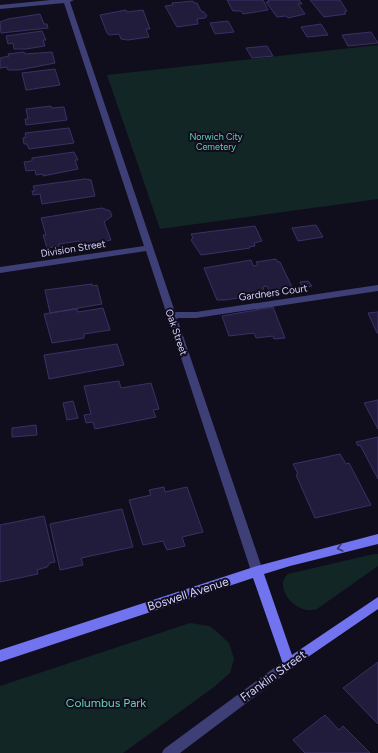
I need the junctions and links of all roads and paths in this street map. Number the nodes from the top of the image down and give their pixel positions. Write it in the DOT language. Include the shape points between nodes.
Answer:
graph roads {
  1 [pos="66,0"];
  2 [pos="71,0"];
  3 [pos="0,7"];
  4 [pos="149,248"];
  5 [pos="0,270"];
  6 [pos="378,288"];
  7 [pos="172,315"];
  8 [pos="378,539"];
  9 [pos="258,571"];
  10 [pos="378,602"];
  11 [pos="0,656"];
  12 [pos="289,664"];
  13 [pos="169,753"];
  1 -- 2 [label="street"];
  1 -- 3 [label="street"];
  1 -- 4 [label="street, Oak Street"];
  4 -- 5 [label="street, Division Street"];
  4 -- 7 [label="street, Oak Street"];
  6 -- 7 [label="street, Gardners Court" via="196,315"];
  7 -- 9 [label="street, Oak Street"];
  8 -- 9 [label="street, Boswell Avenue, one-way"];
  9 -- 11 [label="street, Boswell Avenue"];
  9 -- 12 [label="street, Oak Street"];
  10 -- 12 [label="street, Franklin Street"];
  12 -- 13 [label="street, Franklin Street"];
}
